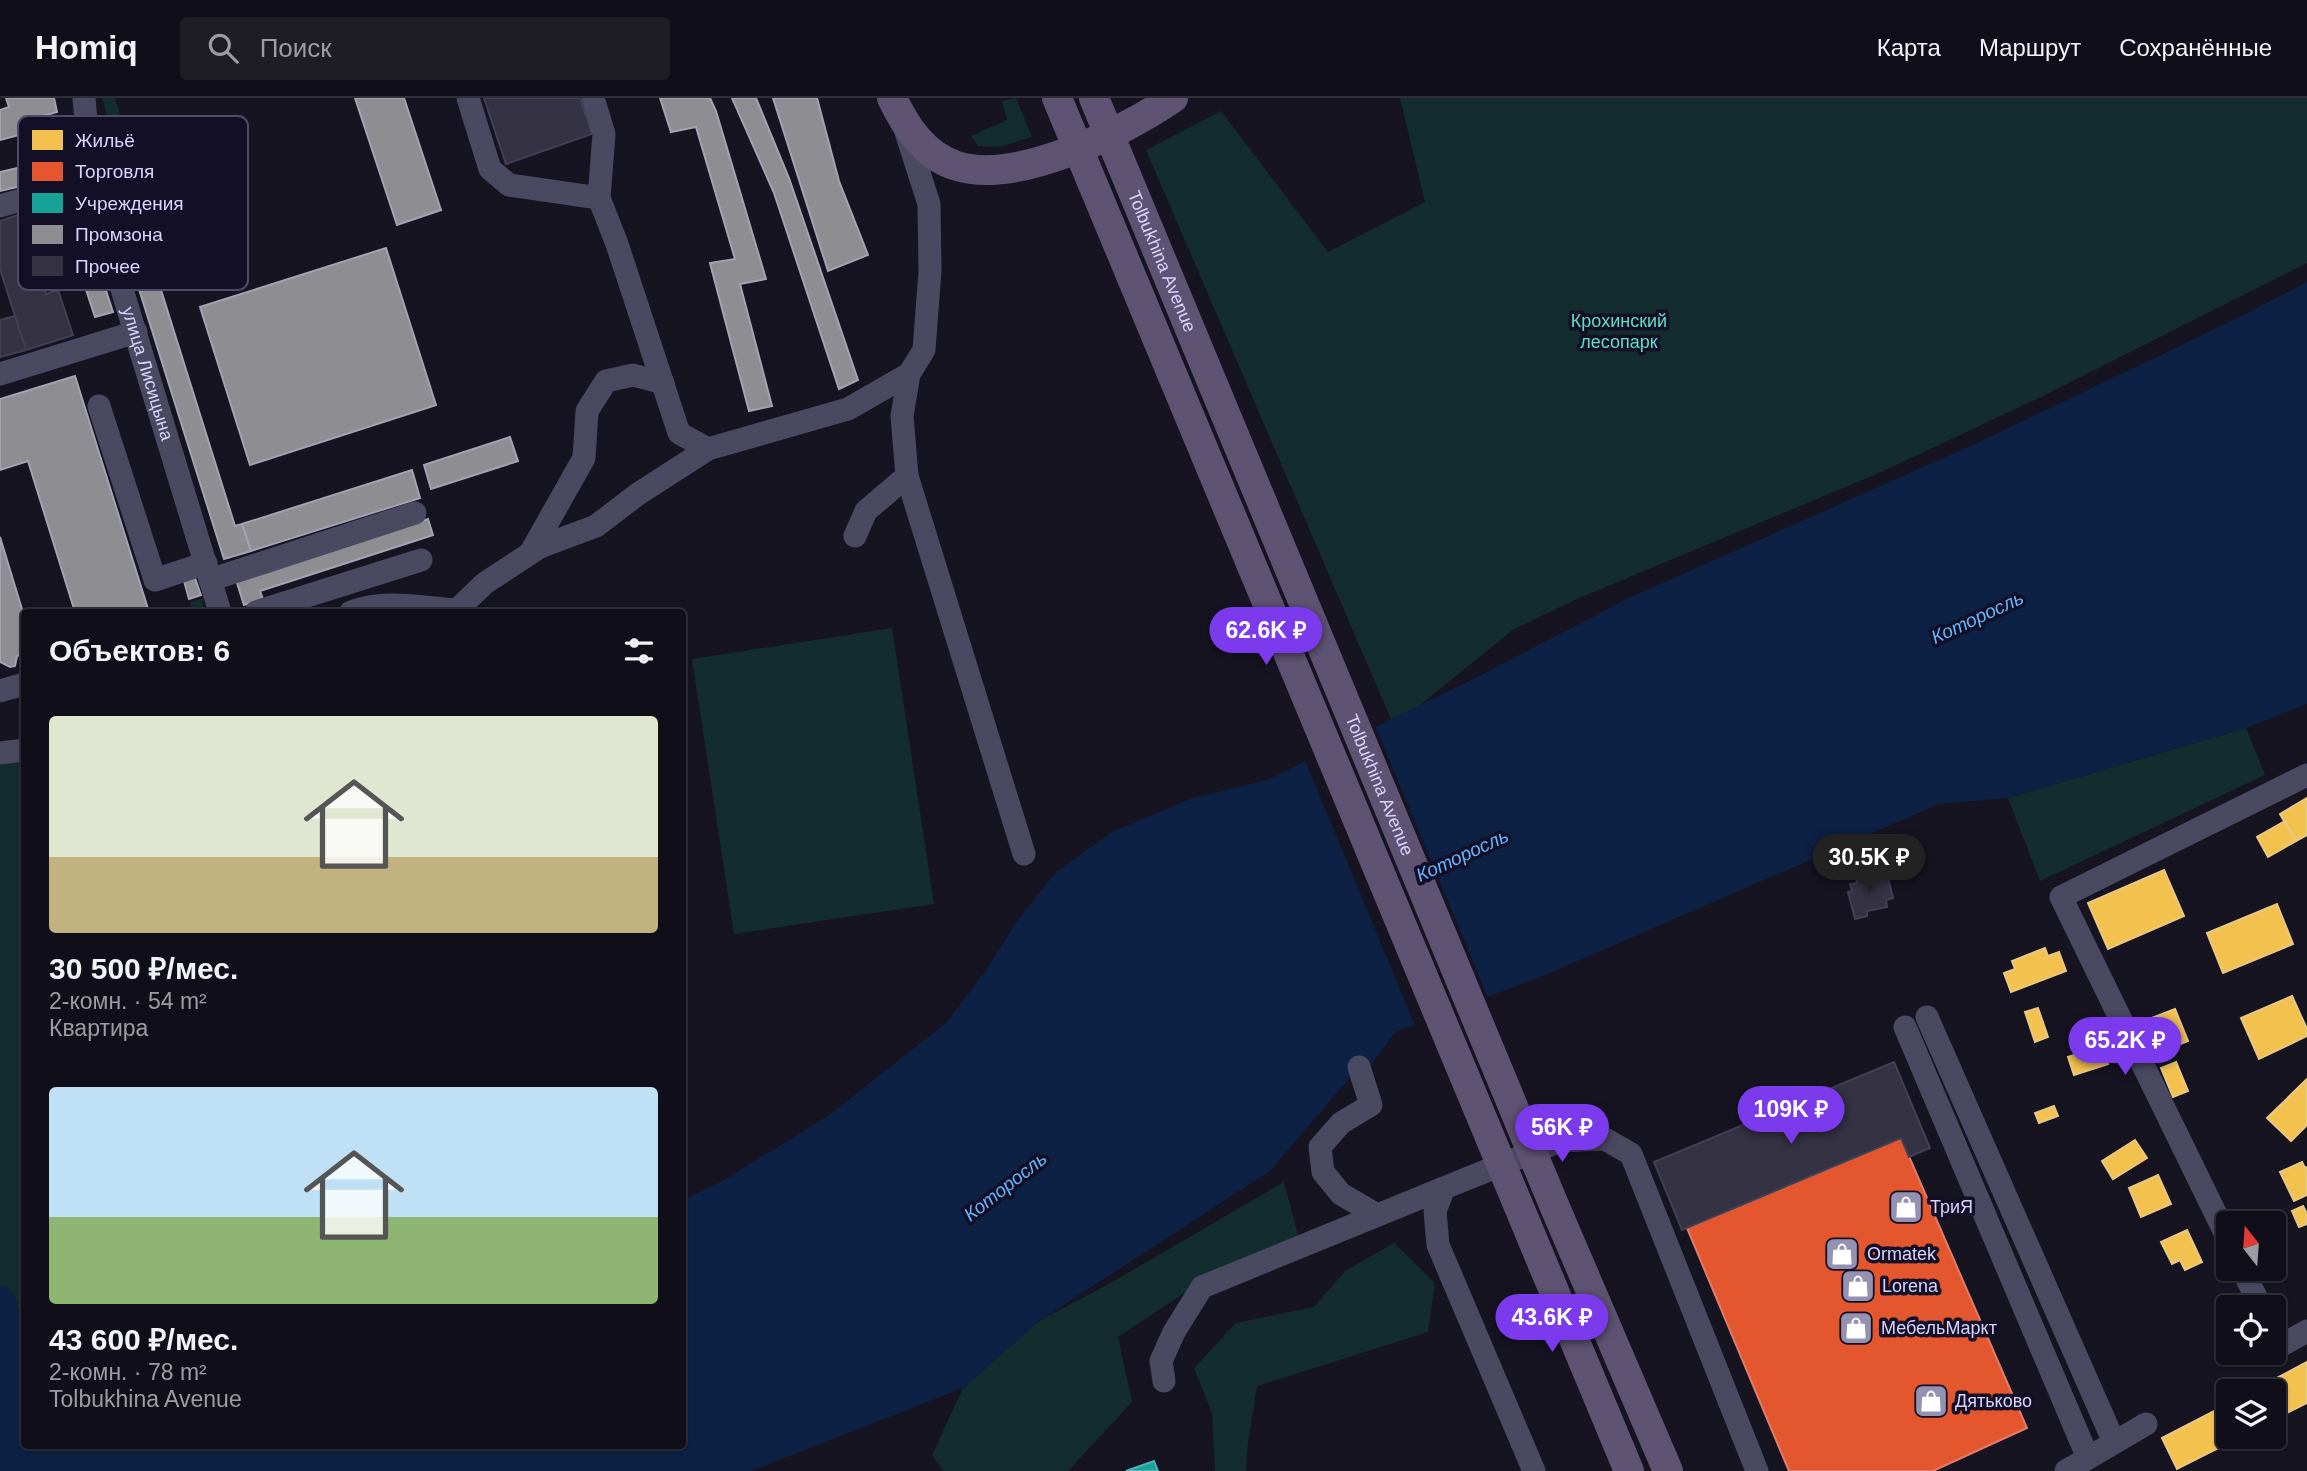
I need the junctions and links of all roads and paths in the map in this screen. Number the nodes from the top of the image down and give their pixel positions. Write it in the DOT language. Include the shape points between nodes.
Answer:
graph roads {
  1 [pos="83,98"];
  2 [pos="468,98"];
  3 [pos="593,98"];
  4 [pos="1057,98"];
  5 [pos="1094,98"];
  6 [pos="1173,98"];
  7 [pos="897,109"];
  8 [pos="85,116"];
  9 [pos="599,198"];
  10 [pos="18,201"];
  11 [pos="0,206"];
  12 [pos="123,290"];
  13 [pos="136,332"];
  14 [pos="0,374"];
  15 [pos="909,374"];
  16 [pos="663,383"];
  17 [pos="99,406"];
  18 [pos="708,449"];
  19 [pos="907,476"];
  20 [pos="415,513"];
  21 [pos="855,536"];
  22 [pos="531,552"];
  23 [pos="421,560"];
  24 [pos="208,571"];
  25 [pos="219,609"];
  26 [pos="266,609"];
  27 [pos="361,609"];
  28 [pos="438,609"];
  29 [pos="457,609"];
  30 [pos="21,685"];
  31 [pos="0,691"];
  32 [pos="21,750"];
  33 [pos="0,753"];
  34 [pos="2307,775"];
  35 [pos="1024,854"];
  36 [pos="1927,1017"];
  37 [pos="1905,1027"];
  38 [pos="1359,1067"];
  39 [pos="1444,1188"];
  40 [pos="2216,1214"];
  41 [pos="1377,1215"];
  42 [pos="2307,1331"];
  43 [pos="2286,1337"];
  44 [pos="1164,1381"];
  45 [pos="2146,1424"];
  46 [pos="2114,1442"];
  47 [pos="2088,1458"];
  48 [pos="1534,1471"];
  49 [pos="1629,1471"];
  50 [pos="1668,1471"];
  51 [pos="1757,1471"];
  52 [pos="2066,1471"];
  1 -- 8 [label="street, улица Лисицына"];
  2 -- 9 [label="street" via="490,169 509,185"];
  3 -- 9 [label="street" via="604,134"];
  4 -- 49 [label="main road, Tolbukhina Avenue"];
  5 -- 50 [label="main road, Tolbukhina Avenue"];
  6 -- 7 [label="main road" via="1133,123 1074,149 1023,166 989,170 957,166 934,155 917,140"];
  7 -- 15 [label="street" via="929,204 924,350"];
  9 -- 16 [label="street"];
  10 -- 11 [label="street"];
  12 -- 13 [label="street, улица Лисицына"];
  13 -- 14 [label="street"];
  13 -- 24 [label="street, улица Лисицына"];
  15 -- 18 [label="street" via="848,409"];
  15 -- 19 [label="street" via="902,416"];
  16 -- 18 [label="street" via="680,433"];
  16 -- 22 [label="street" via="634,375 606,381 587,411 584,458"];
  17 -- 24 [label="street" via="155,580"];
  18 -- 22 [label="street" via="596,526"];
  19 -- 21 [label="street" via="866,511"];
  19 -- 35 [label="street"];
  20 -- 24 [label="street"];
  22 -- 29 [label="street" via="485,583"];
  23 -- 26 [label="street"];
  24 -- 25 [label="street, улица Лисицына"];
  27 -- 28 [label="street" via="395,604"];
  30 -- 31 [label="street"];
  32 -- 33 [label="street"];
  34 -- 40 [label="street" via="2061,897"];
  36 -- 46 [label="street"];
  37 -- 47 [label="street"];
  38 -- 41 [label="street" via="1371,1105 1341,1124 1320,1147 1323,1172 1341,1194"];
  39 -- 41 [label="street"];
  39 -- 48 [label="street" via="1435,1211 1438,1245"];
  39 -- 51 [label="street" via="1560,1141 1605,1139 1631,1154"];
  41 -- 44 [label="street" via="1202,1287 1161,1361"];
  42 -- 43 [label="street"];
  45 -- 46 [label="street"];
  46 -- 47 [label="street"];
  47 -- 52 [label="street"];
}
